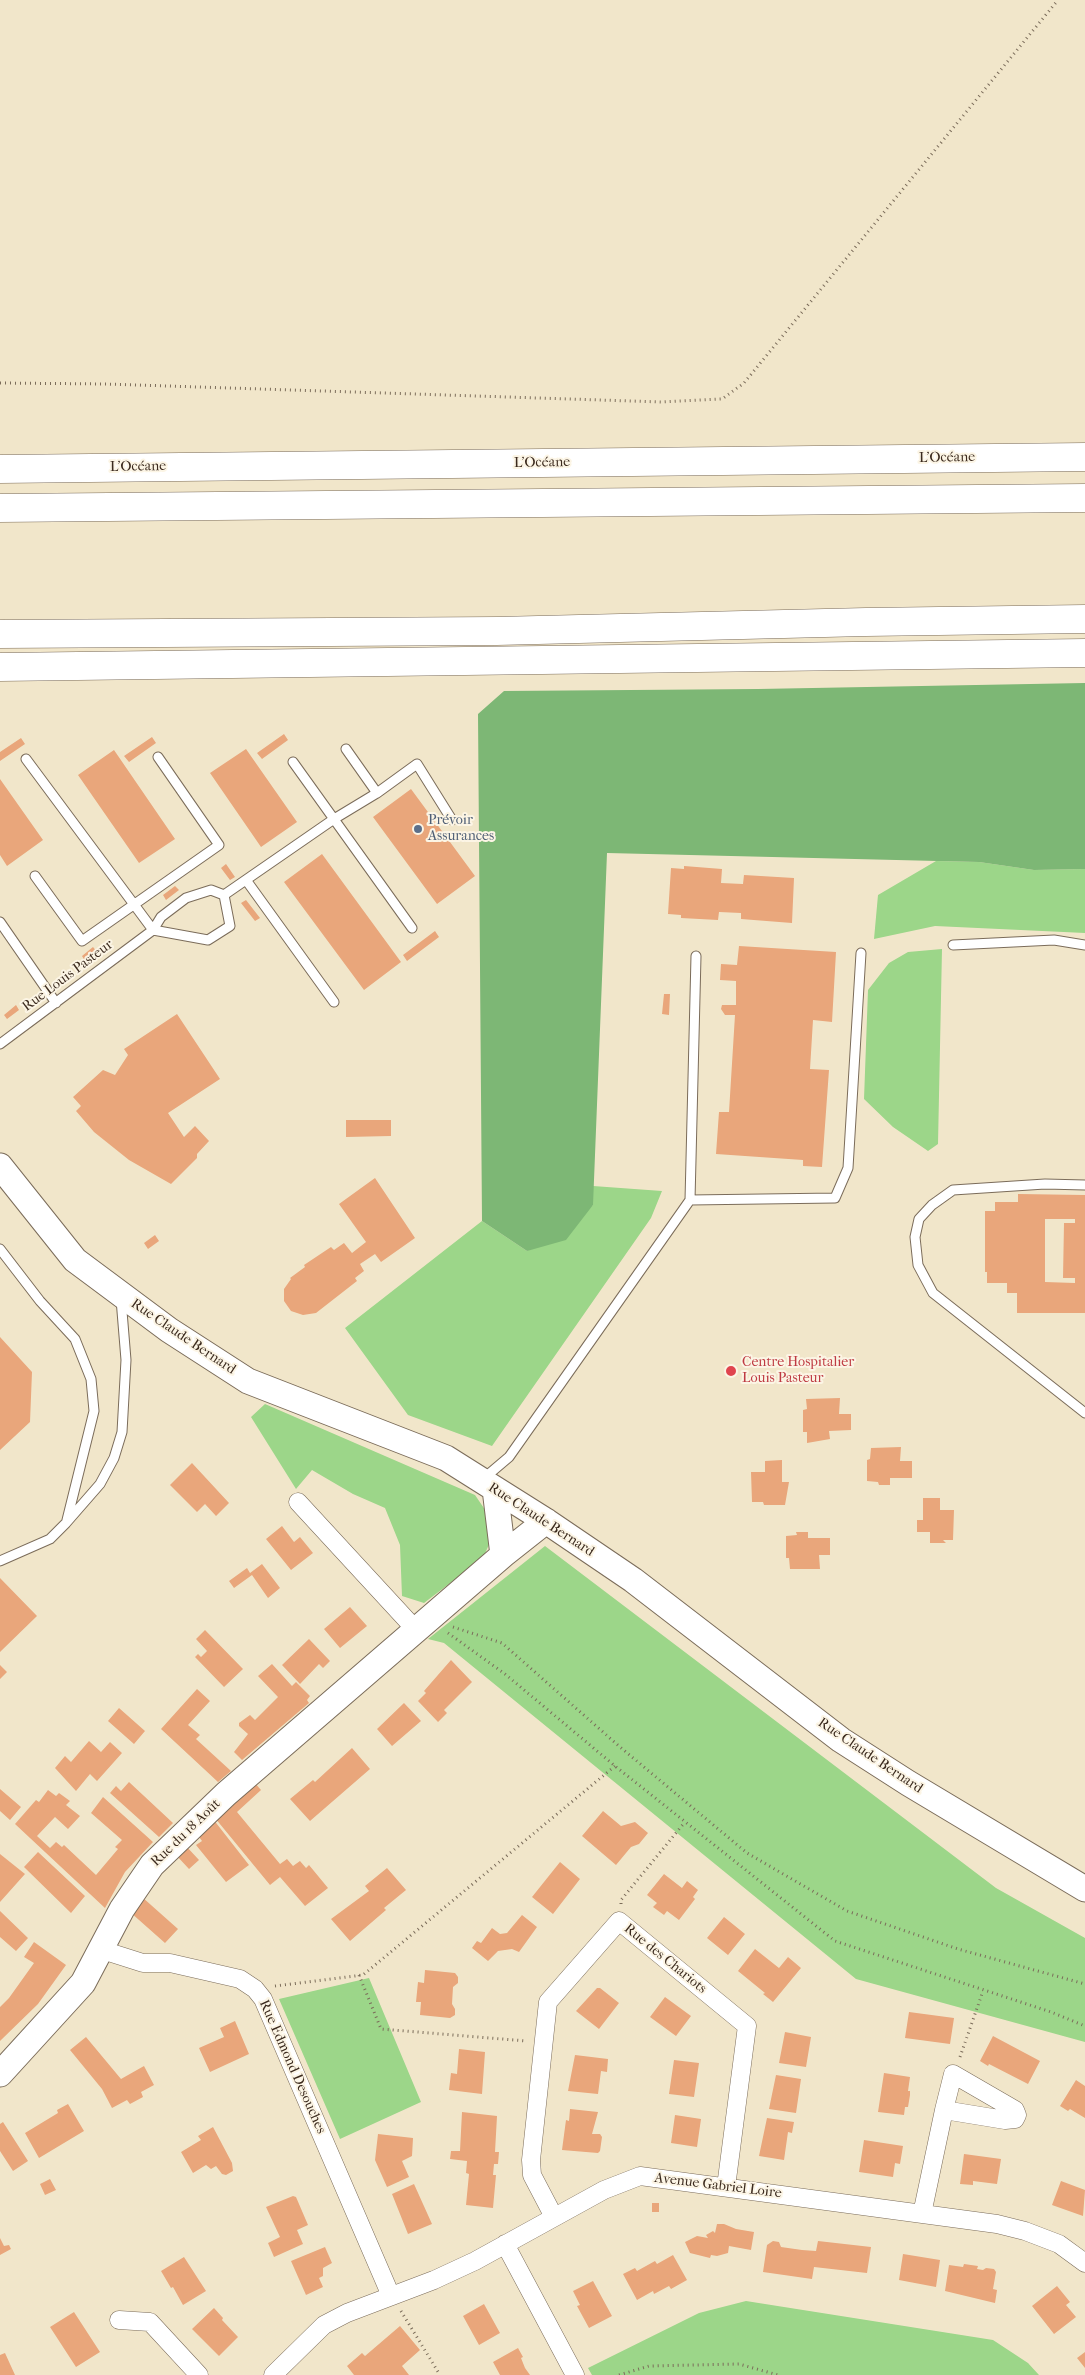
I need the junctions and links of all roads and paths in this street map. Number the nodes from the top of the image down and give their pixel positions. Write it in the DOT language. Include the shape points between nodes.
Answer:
graph roads {
  1 [pos="1058,0"];
  2 [pos="0,383"];
  3 [pos="1085,457"];
  4 [pos="0,469"];
  5 [pos="1085,498"];
  6 [pos="0,508"];
  7 [pos="1085,619"];
  8 [pos="0,634"];
  9 [pos="1085,653"];
  10 [pos="0,666"];
  11 [pos="346,749"];
  12 [pos="158,757"];
  13 [pos="26,759"];
  14 [pos="293,762"];
  15 [pos="377,793"];
  16 [pos="334,819"];
  17 [pos="452,820"];
  18 [pos="36,876"];
  19 [pos="246,880"];
  20 [pos="224,895"];
  21 [pos="134,905"];
  22 [pos="0,922"];
  23 [pos="412,928"];
  24 [pos="153,930"];
  25 [pos="1085,944"];
  26 [pos="953,945"];
  27 [pos="861,953"];
  28 [pos="696,956"];
  29 [pos="334,1002"];
  30 [pos="56,1003"];
  31 [pos="0,1044"];
  32 [pos="0,1166"];
  33 [pos="1085,1185"];
  34 [pos="690,1200"];
  35 [pos="0,1249"];
  36 [pos="120,1294"];
  37 [pos="1085,1412"];
  38 [pos="488,1485"];
  39 [pos="298,1502"];
  40 [pos="546,1521"];
  41 [pos="66,1523"];
  42 [pos="504,1555"];
  43 [pos="0,1561"];
  44 [pos="422,1625"];
  45 [pos="615,1766"];
  46 [pos="685,1822"];
  47 [pos="1085,1889"];
  48 [pos="619,1921"];
  49 [pos="99,1949"];
  50 [pos="358,1975"];
  51 [pos="1085,1984"];
  52 [pos="255,1989"];
  53 [pos="983,1991"];
  54 [pos="1085,2026"];
  55 [pos="544,2043"];
  56 [pos="0,2074"];
  57 [pos="953,2074"];
  58 [pos="944,2110"];
  59 [pos="726,2187"];
  60 [pos="922,2214"];
  61 [pos="554,2216"];
  62 [pos="505,2244"];
  63 [pos="1085,2263"];
  64 [pos="392,2296"];
  65 [pos="119,2320"];
  66 [pos="199,2375"];
  67 [pos="273,2375"];
  68 [pos="440,2375"];
  69 [pos="575,2375"];
  70 [pos="619,2375"];
  71 [pos="778,2375"];
  1 -- 2 [label="path" via="744,382 722,399 662,402"];
  3 -- 4 [label="main road, L’Océane"];
  5 -- 6 [label="main road"];
  7 -- 8 [label="main road" via="497,631"];
  9 -- 10 [label="main road"];
  11 -- 15 [label="lane"];
  12 -- 21 [label="lane" via="219,845"];
  13 -- 21 [label="lane"];
  14 -- 16 [label="lane"];
  15 -- 16 [label="lane"];
  15 -- 17 [label="lane" via="417,764"];
  16 -- 19 [label="lane"];
  16 -- 23 [label="lane"];
  18 -- 21 [label="lane" via="82,941"];
  19 -- 20 [label="lane"];
  19 -- 29 [label="lane"];
  20 -- 24 [label="lane, Rue Louis Pasteur" via="211,890 186,898 160,918"];
  20 -- 24 [label="lane" via="230,926 208,940"];
  21 -- 24 [label="lane"];
  22 -- 30 [label="lane"];
  24 -- 30 [label="lane, Rue Louis Pasteur"];
  25 -- 26 [label="lane" via="1054,940"];
  27 -- 34 [label="lane" via="848,1168 835,1198"];
  28 -- 34 [label="lane"];
  30 -- 31 [label="lane, Rue Louis Pasteur"];
  32 -- 36 [label="street, Rue Claude Bernard" via="75,1260"];
  33 -- 37 [label="lane" via="1045,1184 953,1190 932,1205 919,1220 915,1237 918,1265 933,1293"];
  34 -- 38 [label="lane"];
  35 -- 41 [label="lane" via="75,1340 91,1379 94,1411"];
  36 -- 38 [label="street, Rue Claude Bernard" via="248,1381 446,1458"];
  36 -- 41 [label="lane" via="126,1360 122,1432 114,1458 100,1484"];
  38 -- 40 [label="street, Rue Claude Bernard"];
  38 -- 42 [label="street"];
  39 -- 44 [label="street"];
  40 -- 42 [label="street, Rue du 18 Août"];
  40 -- 47 [label="street, Rue Claude Bernard" via="633,1580 841,1740"];
  41 -- 43 [label="lane" via="50,1539"];
  42 -- 44 [label="street, Rue du 18 Août"];
  44 -- 45 [label="path" via="506,1674"];
  44 -- 49 [label="street, Rue du 18 Août" via="226,1794 152,1865"];
  44 -- 51 [label="path" via="502,1643 747,1853 847,1911 958,1949"];
  45 -- 46 [label="path"];
  45 -- 50 [label="path"];
  46 -- 48 [label="path" via="621,1900"];
  46 -- 53 [label="path" via="835,1941"];
  48 -- 55 [label="street, Rue des Chariots" via="548,2002"];
  48 -- 59 [label="street, Rue des Chariots" via="748,2026"];
  49 -- 52 [label="street, Rue Edmond Desouches" via="143,1964 170,1964 240,1979"];
  49 -- 56 [label="street, Rue du 18 Août" via="83,1983"];
  50 -- 52 [label="path"];
  50 -- 55 [label="path" via="381,2029"];
  52 -- 64 [label="street, Rue Edmond Desouches" via="263,1999"];
  53 -- 54 [label="path"];
  53 -- 57 [label="path"];
  55 -- 61 [label="street, Rue des Chariots" via="531,2160 532,2175"];
  57 -- 58 [label="street"];
  57 -- 58 [label="street" via="1010,2106 1017,2115 1014,2119 1005,2120"];
  58 -- 60 [label="street"];
  59 -- 60 [label="street, Avenue Gabriel Loire"];
  59 -- 61 [label="street, Avenue Gabriel Loire" via="640,2176"];
  60 -- 63 [label="street, Avenue Gabriel Loire" via="1025,2230 1059,2244"];
  61 -- 62 [label="street, Avenue Gabriel Loire"];
  62 -- 64 [label="street, Avenue Gabriel Loire" via="434,2280"];
  62 -- 69 [label="street"];
  64 -- 67 [label="street, Avenue Gabriel Loire" via="324,2325"];
  64 -- 68 [label="path"];
  65 -- 66 [label="street" via="150,2322"];
  70 -- 71 [label="path" via="649,2366 739,2364"];
}
